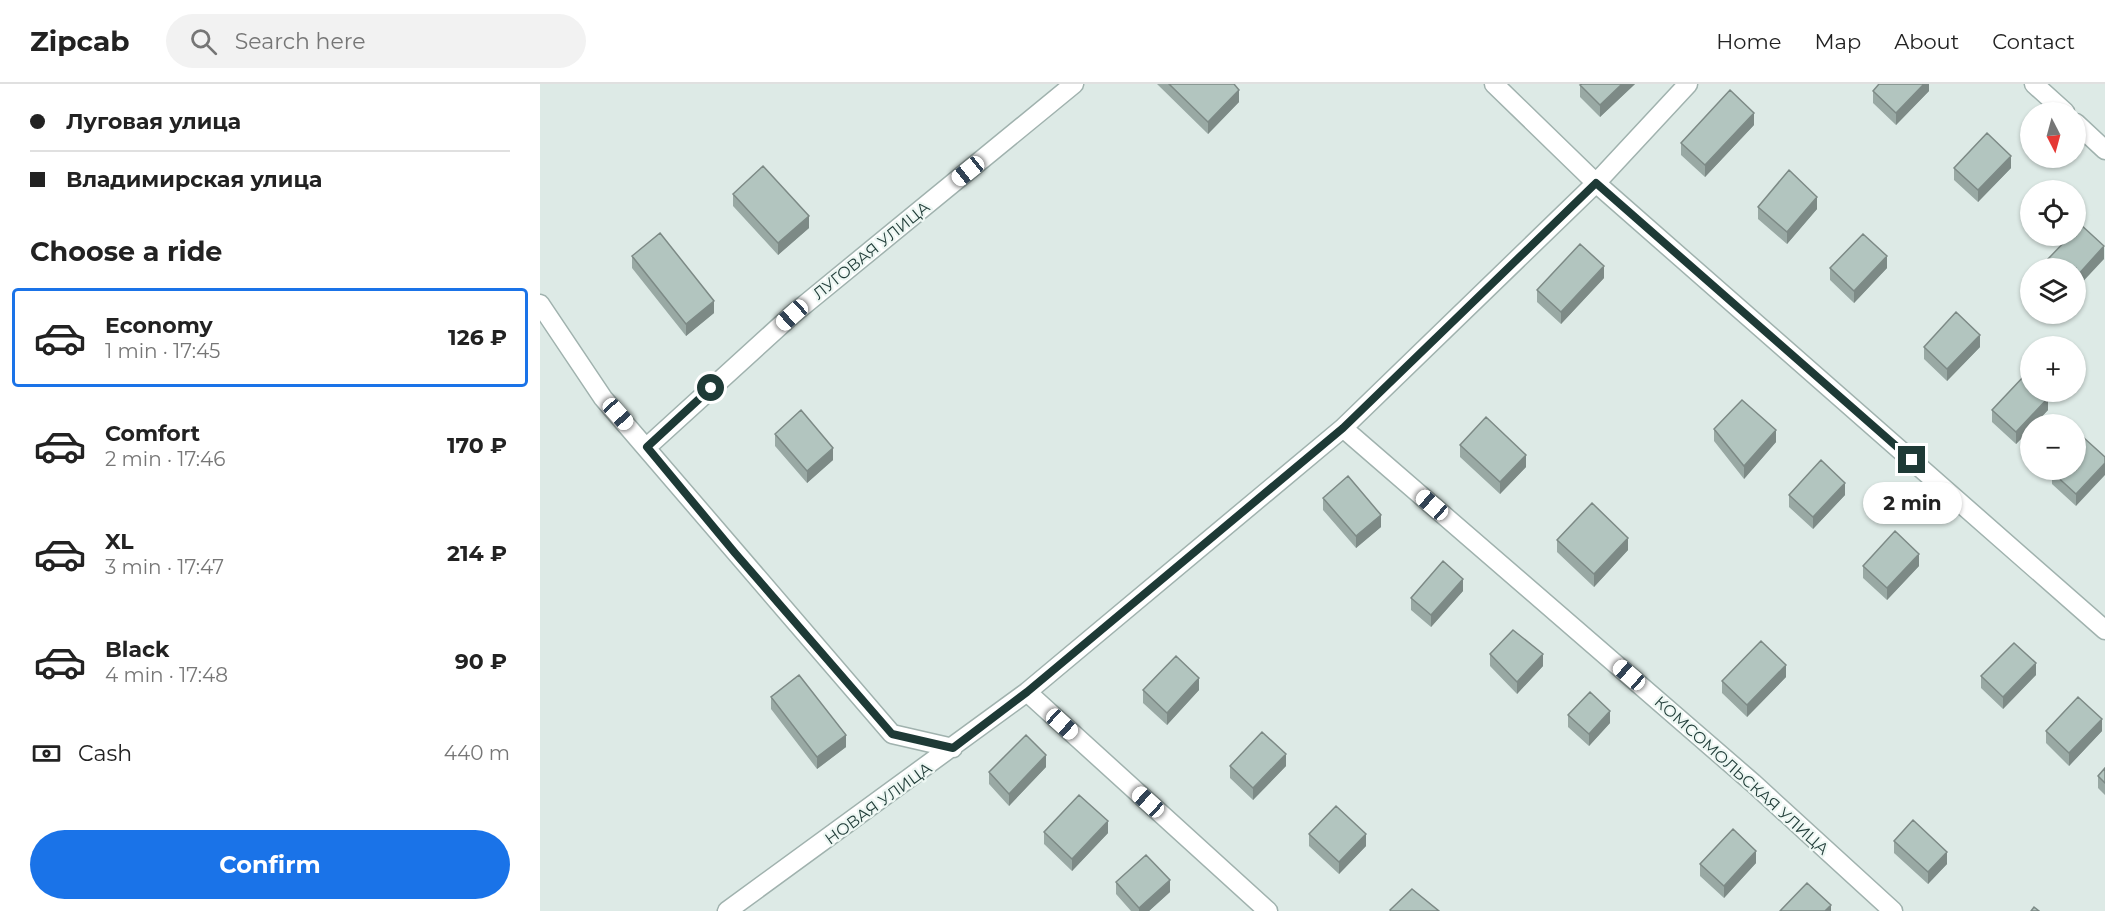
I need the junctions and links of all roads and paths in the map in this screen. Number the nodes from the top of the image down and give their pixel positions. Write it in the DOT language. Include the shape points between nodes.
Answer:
graph roads {
  1 [pos="1074,84"];
  2 [pos="1494,84"];
  3 [pos="1688,84"];
  4 [pos="2034,84"];
  5 [pos="2054,102"];
  6 [pos="2086,132"];
  7 [pos="2105,150"];
  8 [pos="1596,183"];
  9 [pos="540,304"];
  10 [pos="1343,428"];
  11 [pos="647,447"];
  12 [pos="2105,630"];
  13 [pos="1027,692"];
  14 [pos="953,748"];
  15 [pos="727,911"];
  16 [pos="1268,911"];
  17 [pos="1893,911"];
  1 -- 11 [label="street, ЛУГОВАЯ УЛИЦА" via="792,315"];
  2 -- 8 [label="street"];
  3 -- 8 [label="street, НОВАЯ УЛИЦА"];
  4 -- 5 [label="street"];
  6 -- 7 [label="street"];
  8 -- 10 [label="street, НОВАЯ УЛИЦА"];
  8 -- 12 [label="street"];
  9 -- 11 [label="street" via="603,398"];
  10 -- 13 [label="street, НОВАЯ УЛИЦА"];
  10 -- 17 [label="street, КОМСОМОЛЬСКАЯ УЛИЦА" via="1744,775"];
  11 -- 14 [label="street" via="892,734"];
  13 -- 14 [label="street, НОВАЯ УЛИЦА"];
  13 -- 16 [label="street"];
  14 -- 15 [label="street, НОВАЯ УЛИЦА"];
}
